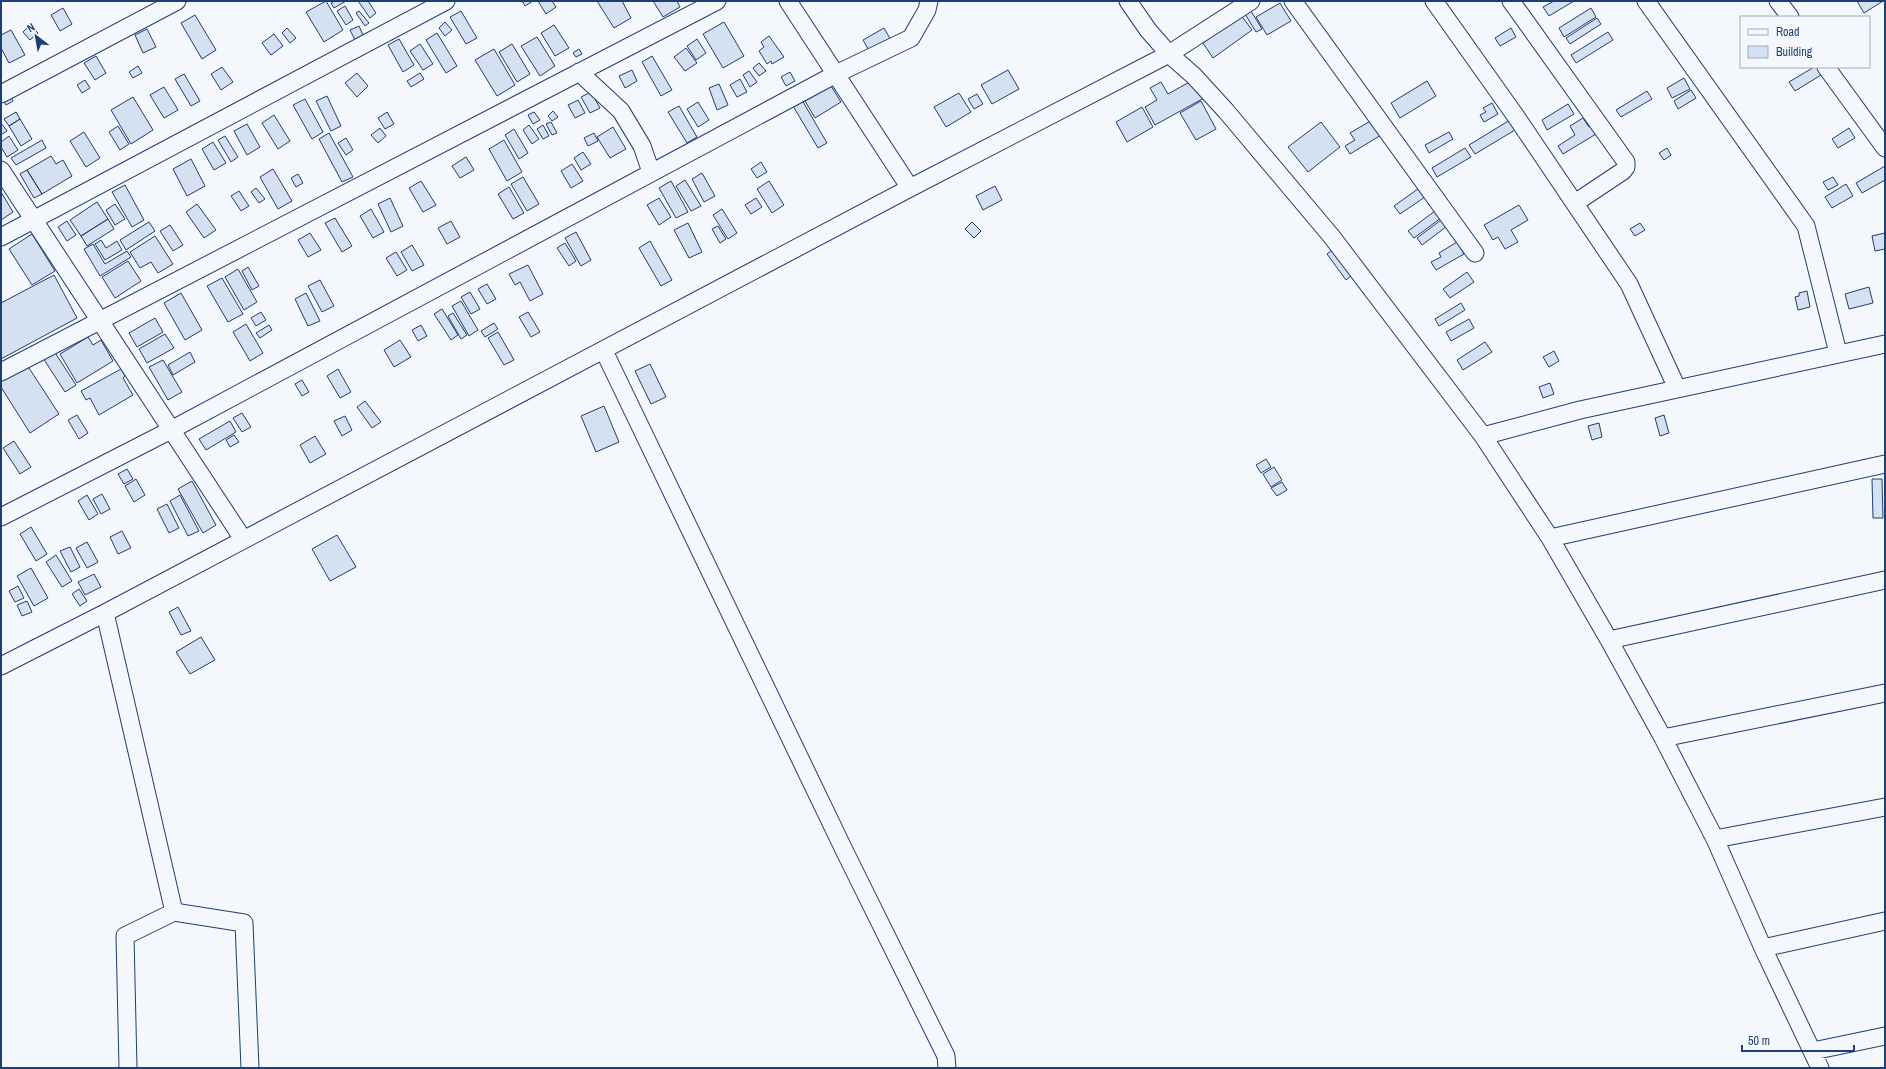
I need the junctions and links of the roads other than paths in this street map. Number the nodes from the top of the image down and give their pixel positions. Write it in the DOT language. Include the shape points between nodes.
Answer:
graph roads {
  1 [pos="177,1"];
  2 [pos="446,1"];
  3 [pos="717,1"];
  4 [pos="788,1"];
  5 [pos="929,1"];
  6 [pos="1128,1"];
  7 [pos="1251,1"];
  8 [pos="1293,1"];
  9 [pos="1434,1"];
  10 [pos="1511,1"];
  11 [pos="1646,1"];
  12 [pos="1778,1"];
  13 [pos="1789,16"];
  14 [pos="1169,54"];
  15 [pos="1827,68"];
  16 [pos="579,72"];
  17 [pos="836,74"];
  18 [pos="1,94"];
  19 [pos="1885,148"];
  20 [pos="1,170"];
  21 [pos="651,172"];
  22 [pos="910,188"];
  23 [pos="1575,203"];
  24 [pos="34,220"];
  25 [pos="1,237"];
  26 [pos="1475,253"];
  27 [pos="100,321"];
  28 [pos="1885,344"];
  29 [pos="604,351"];
  30 [pos="1838,354"];
  31 [pos="1,372"];
  32 [pos="1676,388"];
  33 [pos="171,430"];
  34 [pos="1483,436"];
  35 [pos="1885,464"];
  36 [pos="1,517"];
  37 [pos="1550,538"];
  38 [pos="243,540"];
  39 [pos="1885,580"];
  40 [pos="105,613"];
  41 [pos="1609,640"];
  42 [pos="1,666"];
  43 [pos="1885,693"];
  44 [pos="1664,738"];
  45 [pos="1885,806"];
  46 [pos="1715,839"];
  47 [pos="174,912"];
  48 [pos="1885,921"];
  49 [pos="1763,948"];
  50 [pos="1885,1036"];
  51 [pos="1813,1051"];
  52 [pos="128,1068"];
  53 [pos="250,1068"];
  54 [pos="947,1068"];
  55 [pos="1820,1068"];
  1 -- 18 [label="street"];
  2 -- 24 [label="street"];
  3 -- 16 [label="street"];
  4 -- 17 [label="street"];
  5 -- 17 [label="street" via="927,10 911,38"];
  6 -- 14 [label="street"];
  7 -- 14 [label="street"];
  8 -- 26 [label="street"];
  9 -- 23 [label="street"];
  10 -- 23 [label="street" via="1626,162 1623,171"];
  11 -- 30 [label="street" via="1806,226"];
  12 -- 13 [label="street"];
  14 -- 22 [label="street"];
  14 -- 34 [label="street" via="1194,76 1226,111 1332,237"];
  15 -- 19 [label="street"];
  16 -- 21 [label="street" via="621,111 642,146"];
  16 -- 27 [label="street"];
  17 -- 21 [label="street"];
  17 -- 22 [label="street"];
  20 -- 24 [label="street"];
  21 -- 33 [label="street"];
  22 -- 29 [label="street"];
  23 -- 32 [label="street" via="1629,284"];
  24 -- 25 [label="street"];
  24 -- 27 [label="street"];
  27 -- 31 [label="street"];
  27 -- 33 [label="street"];
  28 -- 30 [label="street"];
  29 -- 38 [label="street"];
  29 -- 54 [label="street" via="946,1056"];
  30 -- 32 [label="street"];
  32 -- 34 [label="street"];
  33 -- 36 [label="street"];
  33 -- 38 [label="street"];
  34 -- 37 [label="street"];
  35 -- 37 [label="street"];
  37 -- 41 [label="street"];
  38 -- 40 [label="street"];
  39 -- 41 [label="street"];
  40 -- 42 [label="street"];
  40 -- 47 [label="street"];
  41 -- 44 [label="street"];
  43 -- 44 [label="street"];
  44 -- 46 [label="street"];
  45 -- 46 [label="street"];
  46 -- 49 [label="street"];
  47 -- 52 [label="street" via="125,936"];
  47 -- 53 [label="street" via="244,923"];
  48 -- 49 [label="street"];
  49 -- 51 [label="street"];
  50 -- 51 [label="street"];
  51 -- 55 [label="street"];
}
